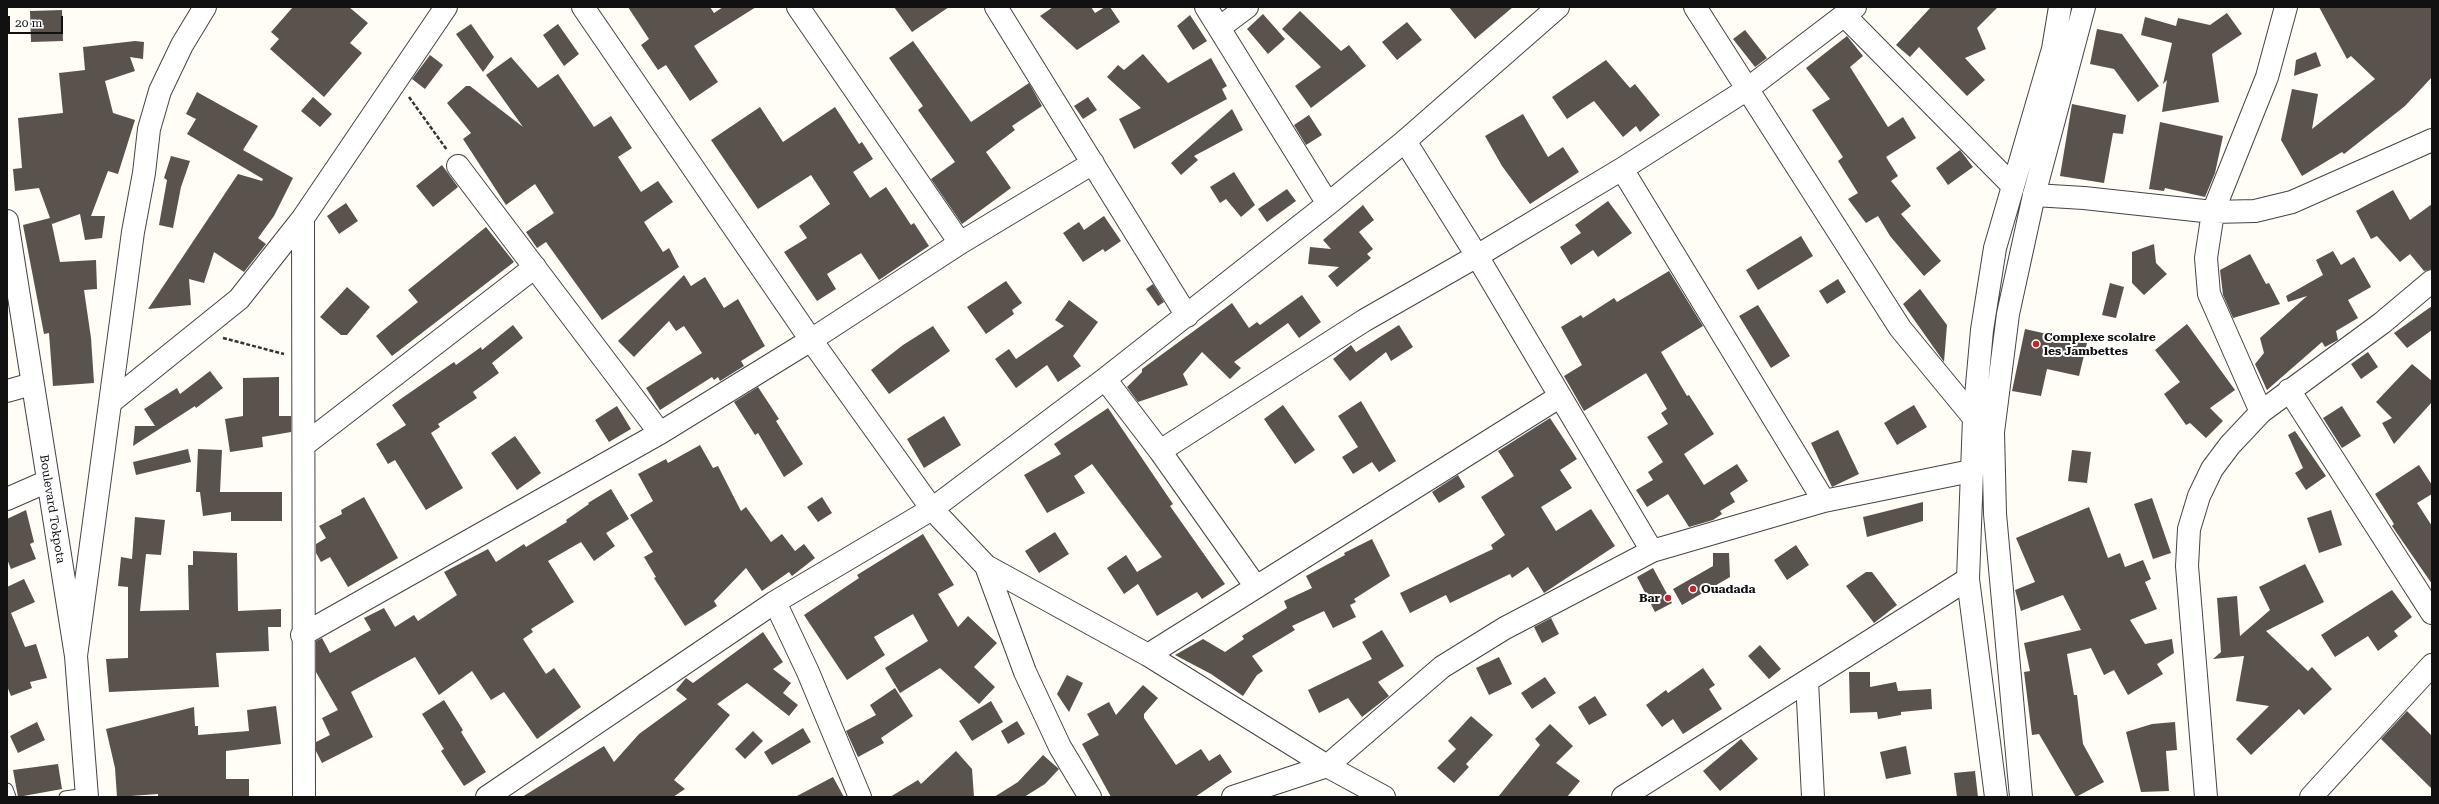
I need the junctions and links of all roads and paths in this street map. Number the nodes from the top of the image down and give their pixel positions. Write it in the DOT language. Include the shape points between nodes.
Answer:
graph roads {
  1 [pos="205,7"];
  2 [pos="446,7"];
  3 [pos="583,7"];
  4 [pos="798,7"];
  5 [pos="996,7"];
  6 [pos="1206,7"];
  7 [pos="1247,7"];
  8 [pos="1558,7"];
  9 [pos="1695,7"];
  10 [pos="2060,7"];
  11 [pos="2084,7"];
  12 [pos="2286,7"];
  13 [pos="1849,11"];
  14 [pos="1219,28"];
  15 [pos="397,80"];
  16 [pos="1746,90"];
  17 [pos="2432,140"];
  18 [pos="1405,141"];
  19 [pos="1093,163"];
  20 [pos="458,166"];
  21 [pos="1622,169"];
  22 [pos="2012,185"];
  23 [pos="2034,195"];
  24 [pos="1328,204"];
  25 [pos="2213,212"];
  26 [pos="303,218"];
  27 [pos="7,221"];
  28 [pos="960,243"];
  29 [pos="9,252"];
  30 [pos="1478,256"];
  31 [pos="535,267"];
  32 [pos="2432,281"];
  33 [pos="1187,316"];
  34 [pos="199,331"];
  35 [pos="811,340"];
  36 [pos="304,359"];
  37 [pos="1105,379"];
  38 [pos="32,384"];
  39 [pos="2289,390"];
  40 [pos="7,391"];
  41 [pos="1559,398"];
  42 [pos="111,402"];
  43 [pos="2261,412"];
  44 [pos="1974,418"];
  45 [pos="660,433"];
  46 [pos="304,445"];
  47 [pos="1160,451"];
  48 [pos="1971,471"];
  49 [pos="48,481"];
  50 [pos="7,499"];
  51 [pos="1824,501"];
  52 [pos="932,509"];
  53 [pos="1652,551"];
  54 [pos="986,566"];
  55 [pos="1968,579"];
  56 [pos="1256,587"];
  57 [pos="774,602"];
  58 [pos="2432,613"];
  59 [pos="302,635"];
  60 [pos="1148,655"];
  61 [pos="76,656"];
  62 [pos="2432,665"];
  63 [pos="1808,681"];
  64 [pos="1327,766"];
  65 [pos="7,789"];
  66 [pos="87,796"];
  67 [pos="10,797"];
  68 [pos="65,797"];
  69 [pos="304,797"];
  70 [pos="487,797"];
  71 [pos="860,797"];
  72 [pos="1090,797"];
  73 [pos="1233,797"];
  74 [pos="1384,797"];
  75 [pos="1623,797"];
  76 [pos="1813,797"];
  77 [pos="1996,797"];
  78 [pos="2021,797"];
  79 [pos="2206,797"];
  80 [pos="2311,797"];
  1 -- 42 [label="street" via="182,45 160,91 149,129 144,173 132,232"];
  2 -- 15 [label="street"];
  3 -- 35 [label="street"];
  4 -- 28 [label="street"];
  5 -- 19 [label="street"];
  6 -- 14 [label="street"];
  7 -- 14 [label="street"];
  8 -- 18 [label="street"];
  9 -- 16 [label="street"];
  10 -- 22 [label="street" via="2053,49"];
  11 -- 23 [label="street"];
  12 -- 25 [label="street" via="2267,77"];
  13 -- 16 [label="street"];
  13 -- 22 [label="street"];
  14 -- 24 [label="street"];
  15 -- 20 [label="path"];
  15 -- 26 [label="street"];
  16 -- 21 [label="street"];
  16 -- 44 [label="street" via="1900,328"];
  17 -- 25 [label="street" via="2292,202 2255,211"];
  18 -- 24 [label="street"];
  18 -- 30 [label="street"];
  19 -- 28 [label="street"];
  19 -- 33 [label="street"];
  20 -- 31 [label="street"];
  21 -- 30 [label="street"];
  21 -- 51 [label="street"];
  22 -- 44 [label="street" via="1995,248 1982,330"];
  23 -- 25 [label="street"];
  23 -- 78 [label="street" via="2008,314 1994,432 1995,514"];
  24 -- 33 [label="street"];
  25 -- 43 [label="street" via="2206,258 2209,294"];
  26 -- 34 [label="street" via="239,299"];
  26 -- 36 [label="street"];
  27 -- 29 [label="street, Boulevard Tokpota"];
  28 -- 35 [label="street"];
  29 -- 38 [label="street, Boulevard Tokpota"];
  30 -- 41 [label="street"];
  30 -- 47 [label="street" via="1359,324"];
  31 -- 45 [label="street"];
  31 -- 46 [label="street"];
  32 -- 39 [label="street" via="2382,323"];
  33 -- 37 [label="street"];
  34 -- 36 [label="path"];
  34 -- 42 [label="street"];
  35 -- 45 [label="street"];
  35 -- 52 [label="street"];
  36 -- 46 [label="street"];
  37 -- 47 [label="street"];
  37 -- 52 [label="street"];
  38 -- 40 [label="street"];
  38 -- 49 [label="street, Boulevard Tokpota"];
  39 -- 43 [label="street"];
  39 -- 58 [label="street"];
  41 -- 53 [label="street"];
  41 -- 56 [label="street"];
  42 -- 61 [label="street"];
  43 -- 79 [label="street" via="2212,469 2199,496 2189,529 2187,566"];
  44 -- 48 [label="street"];
  45 -- 59 [label="street"];
  46 -- 59 [label="street"];
  47 -- 56 [label="street"];
  48 -- 51 [label="street"];
  48 -- 55 [label="street"];
  49 -- 50 [label="street"];
  49 -- 61 [label="street, Boulevard Tokpota"];
  51 -- 53 [label="street"];
  52 -- 54 [label="street"];
  52 -- 57 [label="street"];
  53 -- 64 [label="street" via="1505,628 1442,667"];
  54 -- 60 [label="street"];
  54 -- 72 [label="street" via="1025,672 1060,746"];
  55 -- 63 [label="street"];
  55 -- 77 [label="street"];
  56 -- 60 [label="street"];
  57 -- 70 [label="street"];
  57 -- 71 [label="street" via="808,672"];
  59 -- 69 [label="street"];
  60 -- 64 [label="street"];
  61 -- 66 [label="street, Boulevard Tokpota"];
  62 -- 80 [label="street"];
  63 -- 75 [label="street"];
  63 -- 76 [label="street"];
  64 -- 73 [label="street"];
  64 -- 74 [label="street"];
  65 -- 67 [label="lane"];
  66 -- 68 [label="lane"];
}
